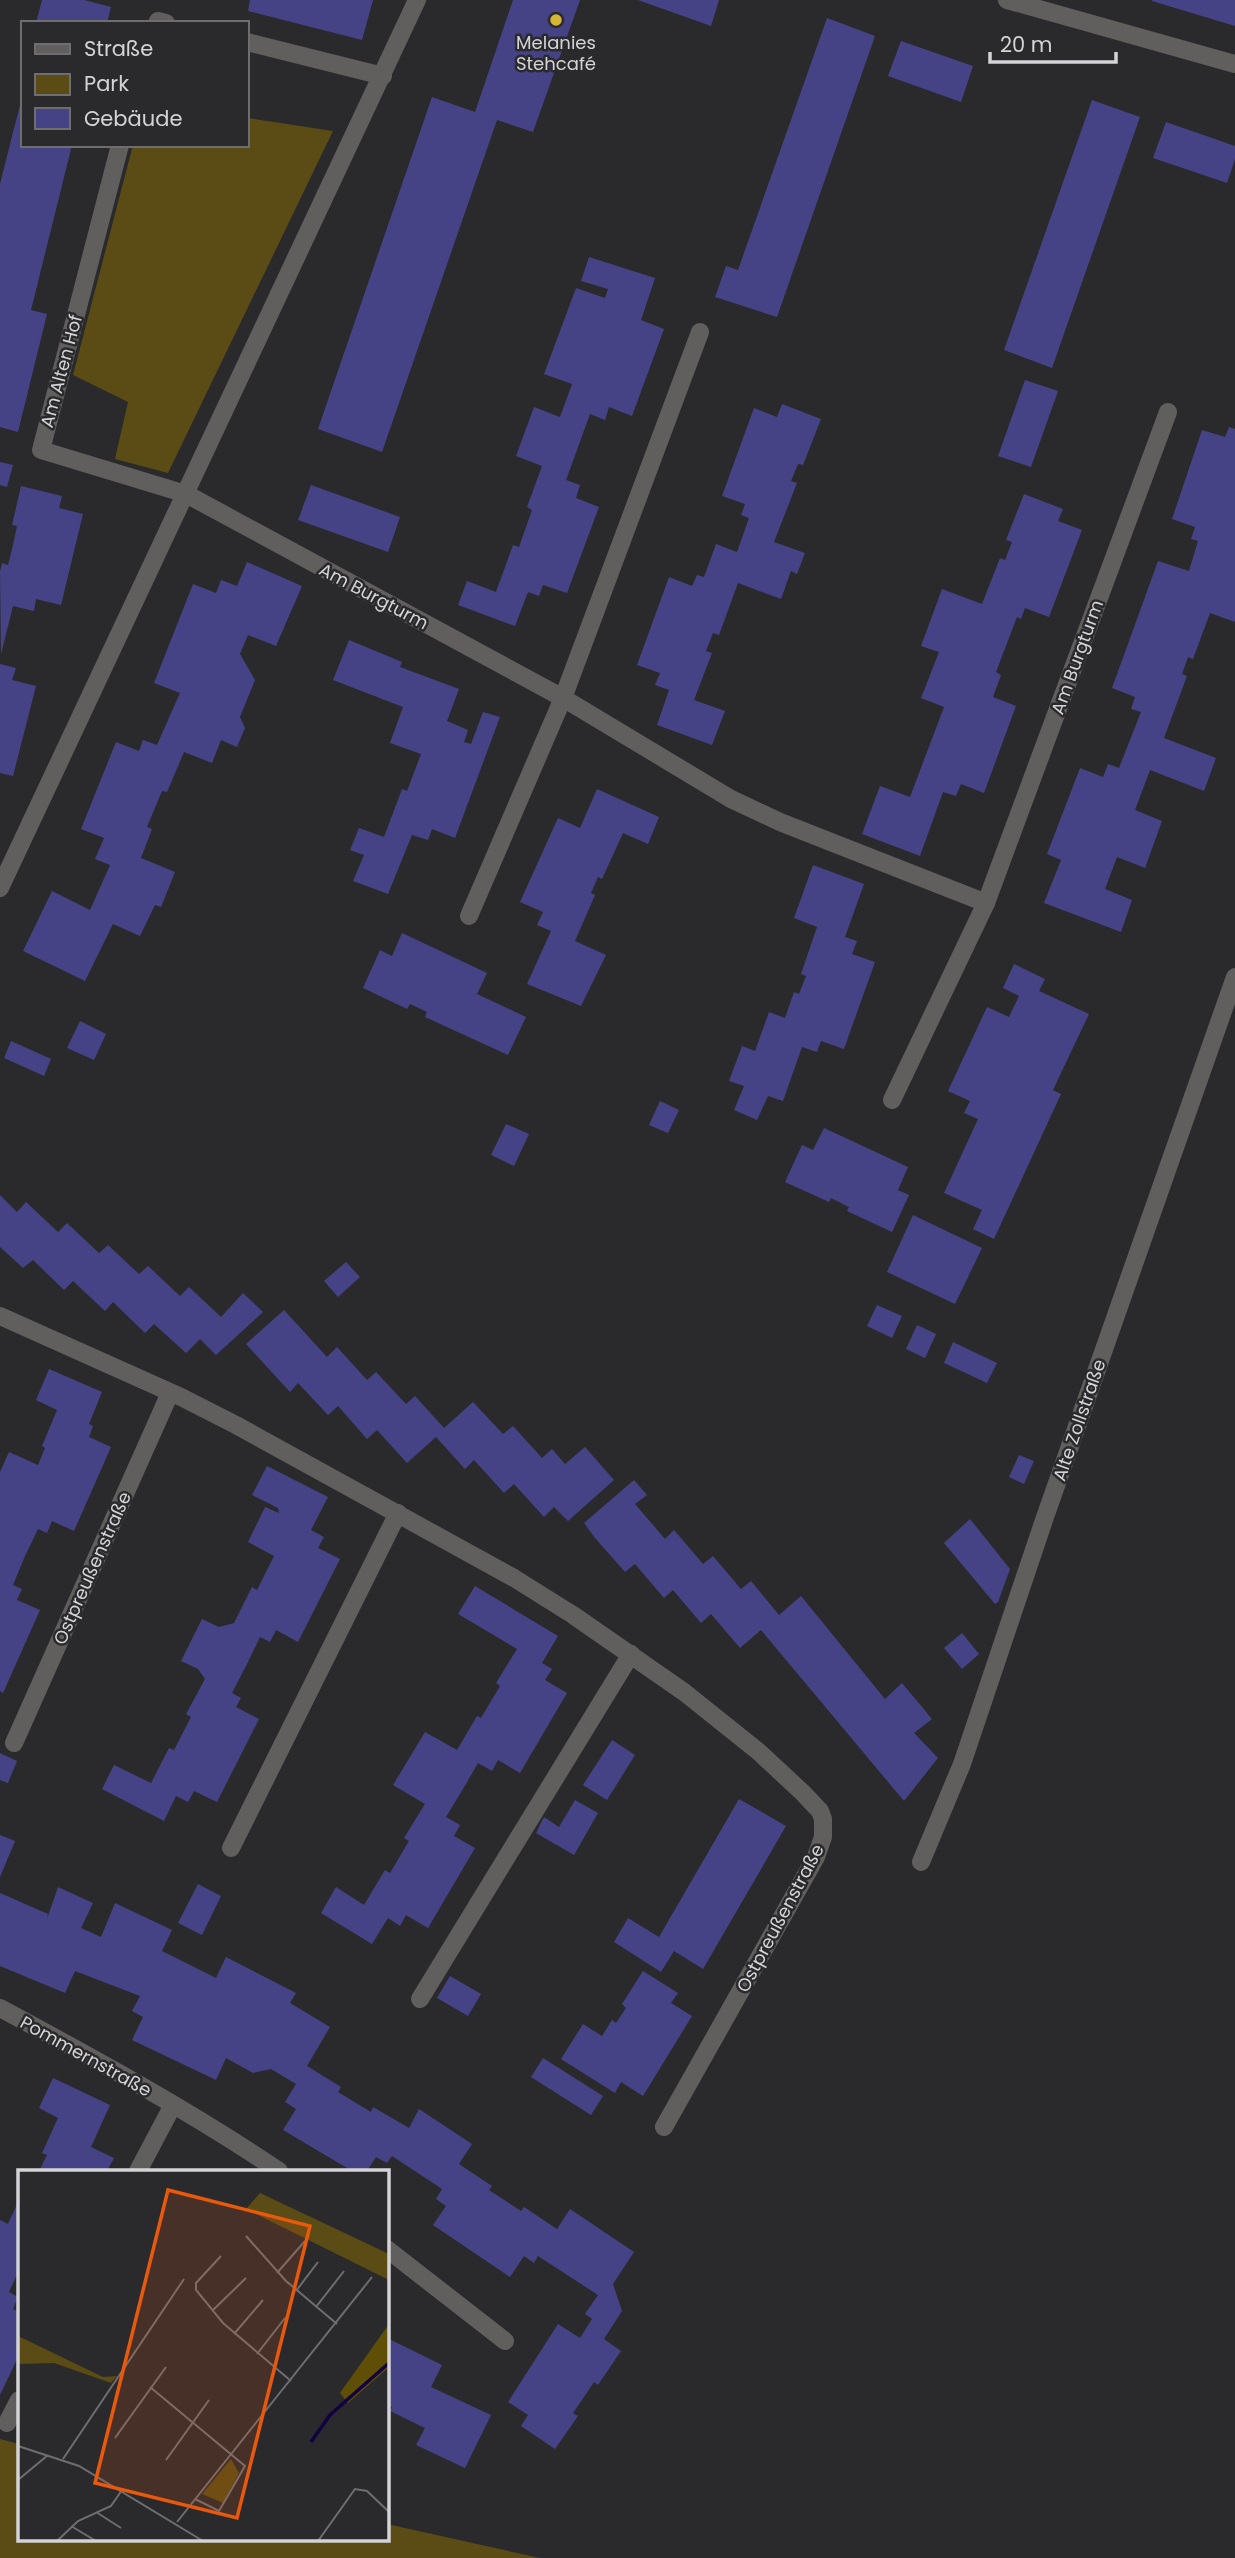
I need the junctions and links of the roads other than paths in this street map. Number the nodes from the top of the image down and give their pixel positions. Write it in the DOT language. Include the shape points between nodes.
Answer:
graph roads {
  1 [pos="417,0"];
  2 [pos="1007,0"];
  3 [pos="248,42"];
  4 [pos="1235,64"];
  5 [pos="383,76"];
  6 [pos="119,147"];
  7 [pos="700,332"];
  8 [pos="1167,412"];
  9 [pos="186,494"];
  10 [pos="562,698"];
  11 [pos="0,888"];
  12 [pos="986,903"];
  13 [pos="469,916"];
  14 [pos="1235,977"];
  15 [pos="892,1100"];
  16 [pos="0,1316"];
  17 [pos="170,1393"];
  18 [pos="398,1513"];
  19 [pos="631,1654"];
  20 [pos="13,1743"];
  21 [pos="231,1848"];
  22 [pos="921,1862"];
  23 [pos="420,1999"];
  24 [pos="0,2008"];
  25 [pos="173,2105"];
  26 [pos="664,2127"];
  27 [pos="139,2170"];
  28 [pos="277,2170"];
  29 [pos="388,2250"];
  30 [pos="505,2341"];
  31 [pos="18,2402"];
  32 [pos="7,2423"];
  1 -- 5 [label="street"];
  2 -- 4 [label="street"];
  3 -- 5 [label="street"];
  5 -- 9 [label="street"];
  6 -- 9 [label="street, Am Alten Hof" via="41,450"];
  7 -- 10 [label="street"];
  8 -- 12 [label="street, Am Burgturm"];
  9 -- 10 [label="street, Am Burgturm"];
  9 -- 11 [label="street"];
  10 -- 12 [label="street, Am Burgturm" via="743,805"];
  10 -- 13 [label="street"];
  12 -- 15 [label="street, Am Burgturm"];
  14 -- 22 [label="street, Alte Zollstraße" via="962,1765"];
  16 -- 17 [label="street, Ostpreußenstraße"];
  17 -- 18 [label="street, Ostpreußenstraße"];
  17 -- 20 [label="street, Ostpreußenstraße"];
  18 -- 19 [label="street, Ostpreußenstraße" via="513,1578"];
  18 -- 21 [label="street"];
  19 -- 23 [label="street"];
  19 -- 26 [label="street, Ostpreußenstraße" via="783,1773 820,1811 823,1837"];
  24 -- 25 [label="street, Pommernstraße"];
  25 -- 27 [label="street, Pommernstraße"];
  25 -- 28 [label="street, Pommernstraße"];
  29 -- 30 [label="street"];
  31 -- 32 [label="street"];
}
